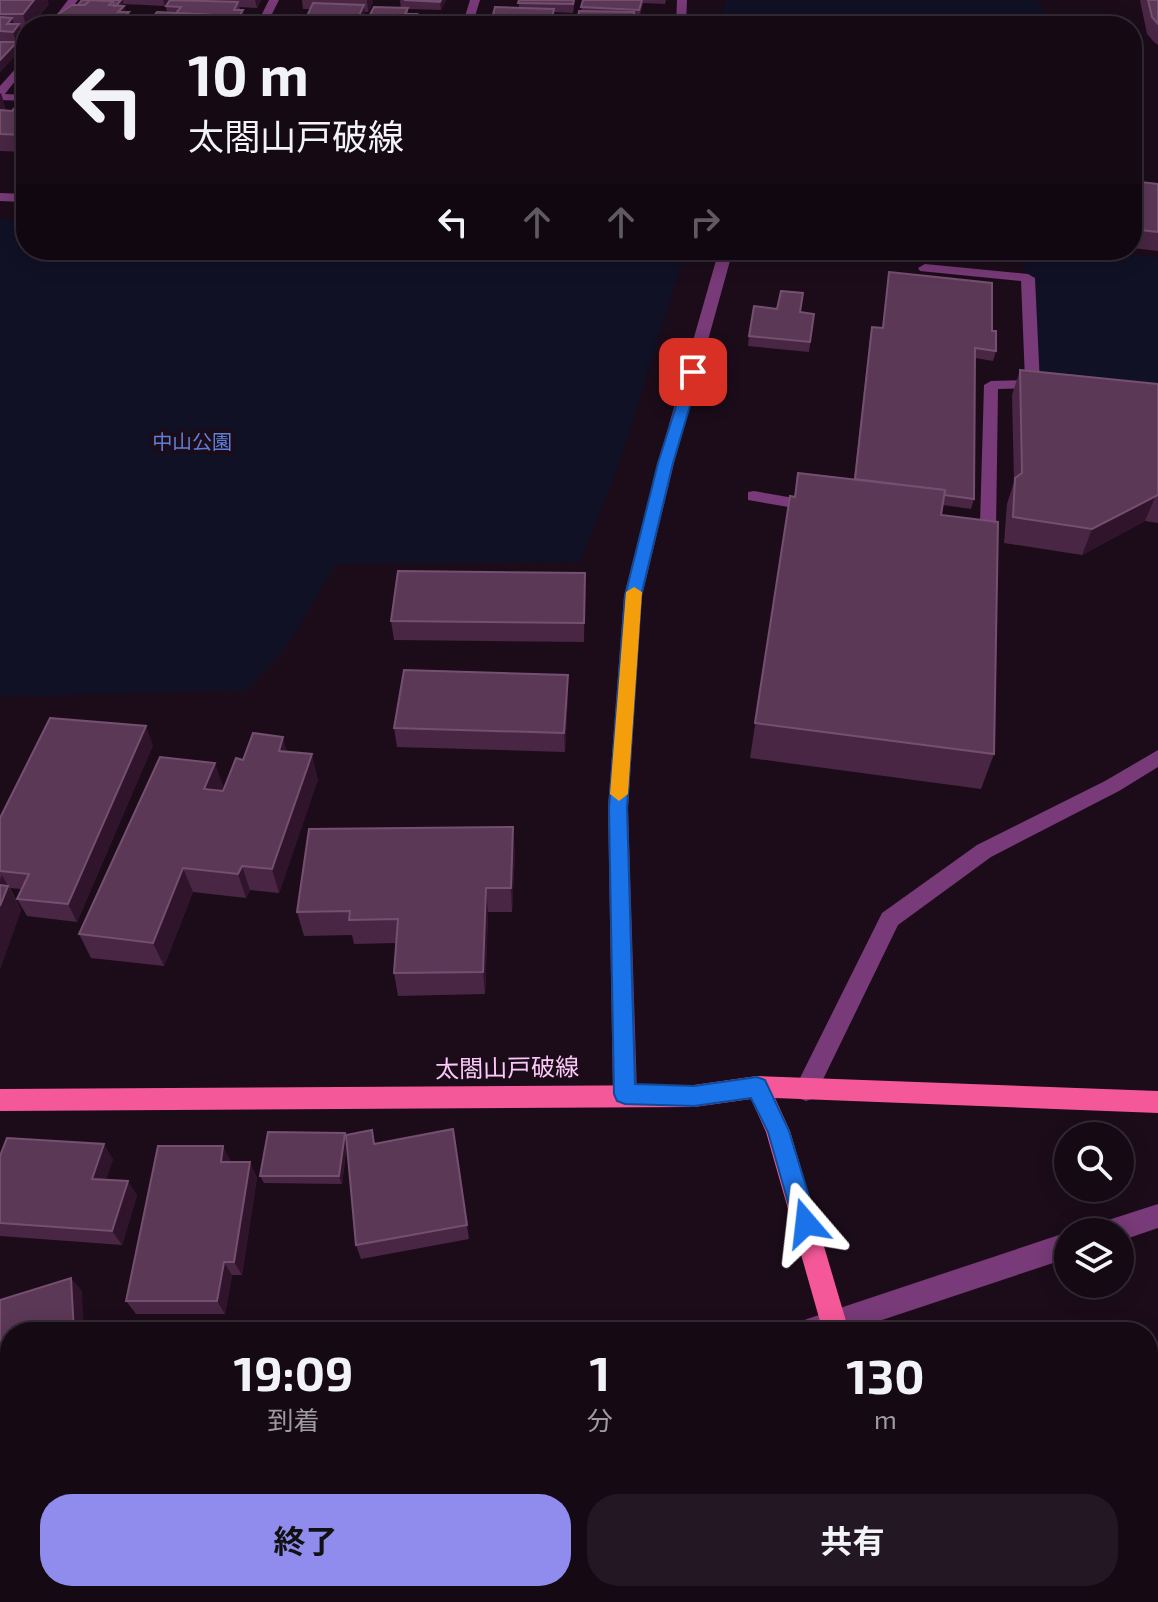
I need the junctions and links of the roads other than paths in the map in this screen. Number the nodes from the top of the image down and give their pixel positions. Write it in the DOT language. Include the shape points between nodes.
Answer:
graph roads {
  1 [pos="73,0"];
  2 [pos="61,16"];
  3 [pos="16,73"];
  4 [pos="0,95"];
  5 [pos="723,260"];
  6 [pos="925,268"];
  7 [pos="754,496"];
  8 [pos="831,509"];
  9 [pos="956,526"];
  10 [pos="1158,757"];
  11 [pos="757,1087"];
  12 [pos="806,1090"];
  13 [pos="625,1094"];
  14 [pos="0,1100"];
  15 [pos="1158,1102"];
  16 [pos="1158,1216"];
  17 [pos="1134,1224"];
  18 [pos="1054,1250"];
  19 [pos="833,1321"];
  1 -- 2 [label="street"];
  3 -- 4 [label="street"];
  5 -- 13 [label="street" via="633,596 618,808"];
  6 -- 9 [label="street" via="1028,278 1033,384 991,385 988,530"];
  7 -- 8 [label="street"];
  10 -- 12 [label="street" via="984,851 890,919"];
  11 -- 12 [label="main road, 太閤山戸破線"];
  11 -- 13 [label="main road, 太閤山戸破線" via="694,1096"];
  11 -- 19 [label="main road" via="778,1131"];
  12 -- 15 [label="main road, 太閤山戸破線"];
  13 -- 14 [label="main road, 太閤山戸破線"];
  16 -- 17 [label="street"];
  18 -- 19 [label="street"];
}
